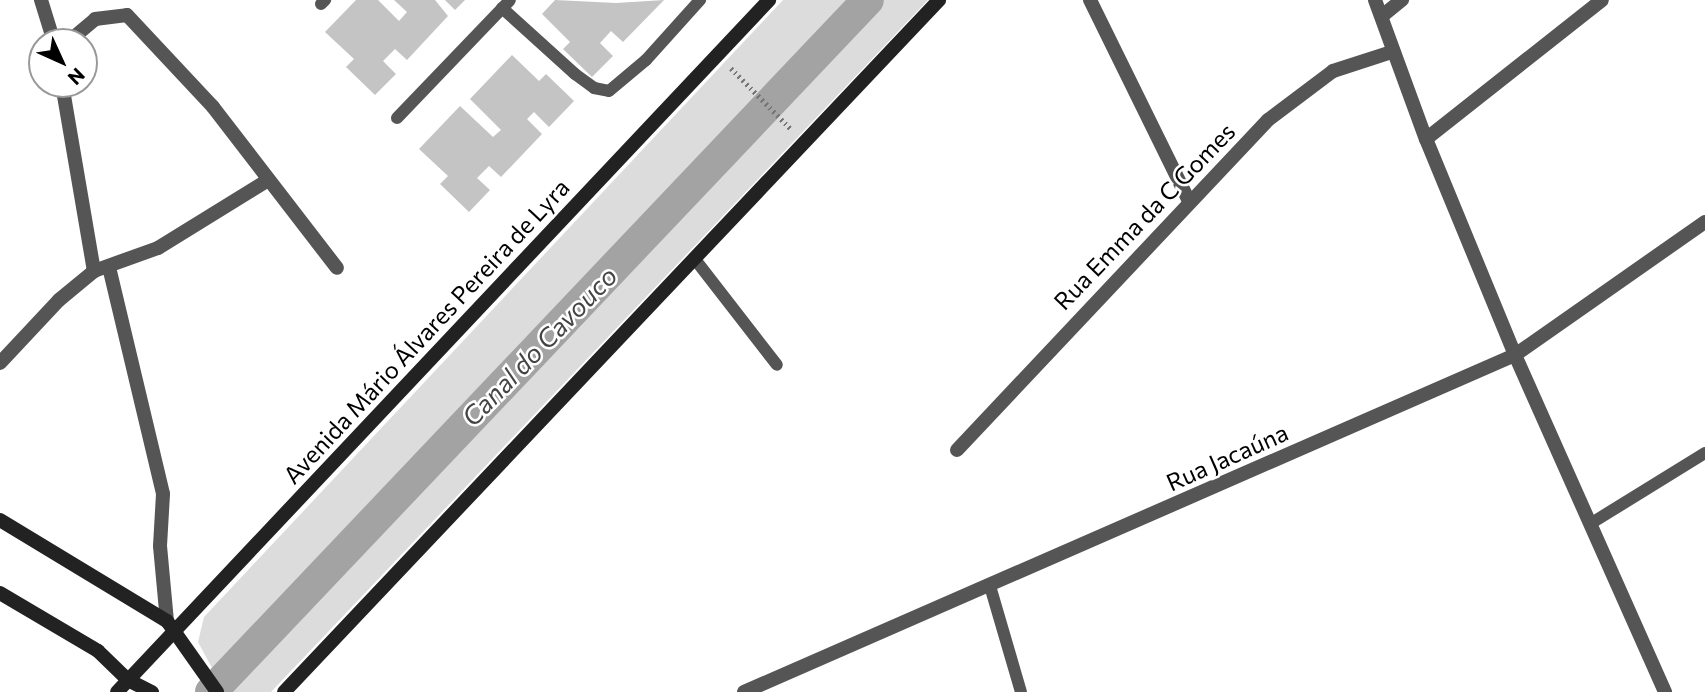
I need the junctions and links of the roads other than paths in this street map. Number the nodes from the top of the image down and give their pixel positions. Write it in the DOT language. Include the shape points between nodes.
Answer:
graph roads {
  1 [pos="41,0"];
  2 [pos="700,0"];
  3 [pos="939,0"];
  4 [pos="1090,0"];
  5 [pos="1375,0"];
  6 [pos="1402,0"];
  7 [pos="1602,0"];
  8 [pos="765,1"];
  9 [pos="506,4"];
  10 [pos="1381,16"];
  11 [pos="50,28"];
  12 [pos="84,28"];
  13 [pos="1392,52"];
  14 [pos="64,98"];
  15 [pos="397,118"];
  16 [pos="1426,139"];
  17 [pos="268,180"];
  18 [pos="1188,199"];
  19 [pos="1705,222"];
  20 [pos="694,258"];
  21 [pos="109,267"];
  22 [pos="337,268"];
  23 [pos="94,271"];
  24 [pos="1515,355"];
  25 [pos="0,363"];
  26 [pos="777,365"];
  27 [pos="957,450"];
  28 [pos="1705,453"];
  29 [pos="0,520"];
  30 [pos="1590,524"];
  31 [pos="990,586"];
  32 [pos="0,593"];
  33 [pos="172,626"];
  34 [pos="128,680"];
  35 [pos="750,691"];
  36 [pos="117,692"];
  37 [pos="152,692"];
  38 [pos="217,692"];
  39 [pos="284,692"];
  40 [pos="1021,692"];
  41 [pos="1665,692"];
  1 -- 11 [label="street"];
  2 -- 9 [label="lane" via="646,60 609,91 594,88 575,74"];
  3 -- 20 [label="street"];
  4 -- 18 [label="street"];
  5 -- 10 [label="street"];
  6 -- 10 [label="street"];
  7 -- 16 [label="street"];
  8 -- 33 [label="street, Avenida Mário Álvares Pereira de Lyra"];
  9 -- 15 [label="lane"];
  10 -- 13 [label="street"];
  12 -- 17 [label="street" via="95,19 127,15 213,107"];
  13 -- 16 [label="street"];
  13 -- 18 [label="street, Rua Emma da C Gomes" via="1333,71 1300,92"];
  14 -- 23 [label="street"];
  16 -- 24 [label="street"];
  17 -- 21 [label="street" via="158,248"];
  17 -- 22 [label="street"];
  18 -- 27 [label="street, Rua Emma da C Gomes"];
  19 -- 24 [label="street, Rua Jacaúna"];
  20 -- 26 [label="lane"];
  20 -- 39 [label="street"];
  21 -- 23 [label="street"];
  21 -- 33 [label="street" via="163,494 160,546"];
  23 -- 25 [label="street"];
  24 -- 30 [label="street"];
  24 -- 31 [label="street, Rua Jacaúna"];
  28 -- 30 [label="lane"];
  29 -- 33 [label="street"];
  30 -- 41 [label="street"];
  31 -- 35 [label="street, Rua Jacaúna"];
  31 -- 40 [label="lane"];
  32 -- 34 [label="street" via="98,651"];
  33 -- 34 [label="street, Avenida Mário Álvares Pereira de Lyra"];
  33 -- 38 [label="street"];
  34 -- 36 [label="street, Avenida Mário Álvares Pereira de Lyra"];
  34 -- 37 [label="street"];
}
